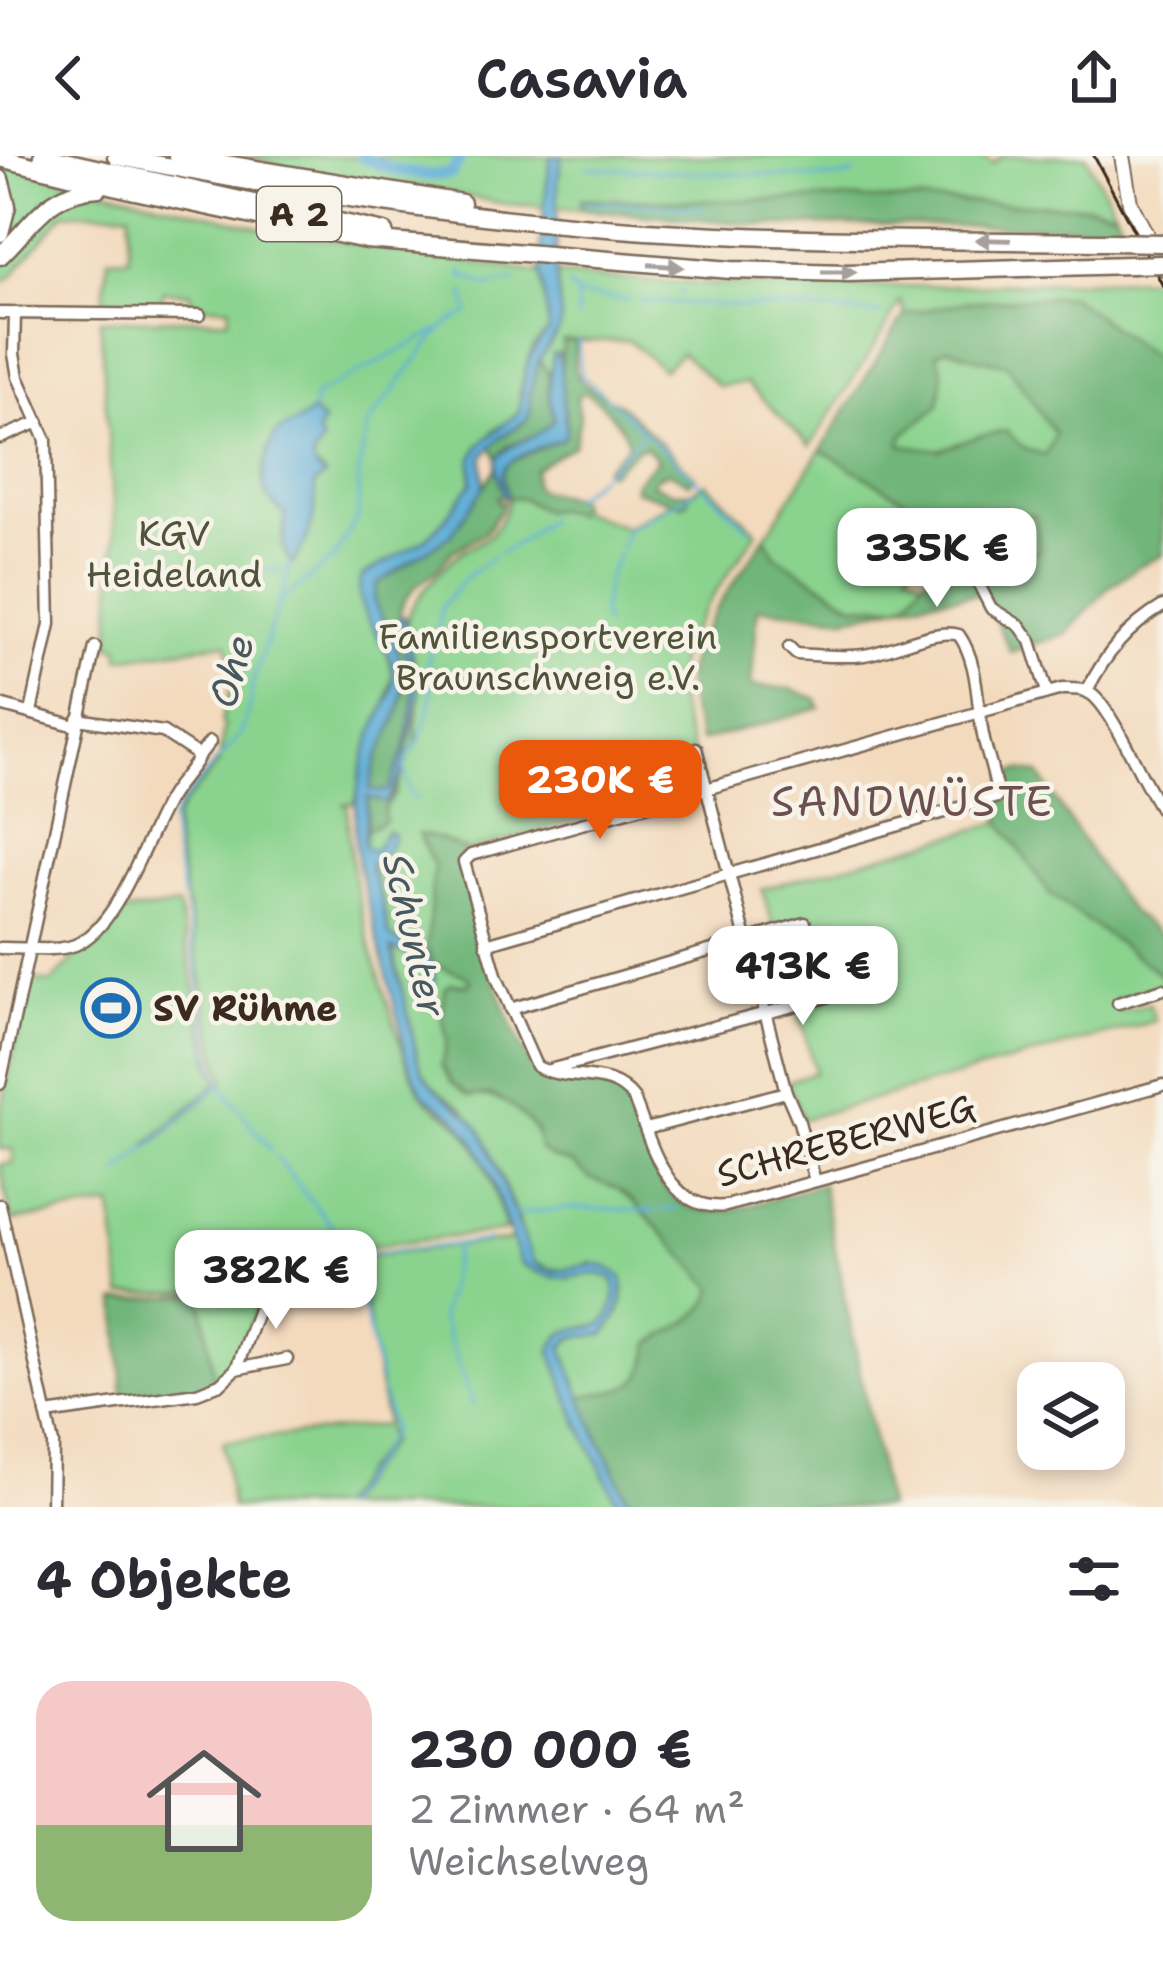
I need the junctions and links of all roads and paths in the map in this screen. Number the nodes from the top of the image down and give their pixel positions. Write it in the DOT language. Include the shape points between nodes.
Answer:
graph roads {
  1 [pos="42,156"];
  2 [pos="116,156"];
  3 [pos="177,156"];
  4 [pos="229,156"];
  5 [pos="1122,156"];
  6 [pos="0,158"];
  7 [pos="300,178"];
  8 [pos="0,179"];
  9 [pos="135,191"];
  10 [pos="505,214"];
  11 [pos="0,233"];
  12 [pos="1163,243"];
  13 [pos="504,250"];
  14 [pos="0,256"];
  15 [pos="1163,266"];
  16 [pos="0,313"];
  17 [pos="15,313"];
  18 [pos="200,315"];
  19 [pos="39,422"];
  20 [pos="0,438"];
  21 [pos="956,525"];
  22 [pos="1163,606"];
  23 [pos="95,647"];
  24 [pos="789,647"];
  25 [pos="1087,691"];
  26 [pos="1047,692"];
  27 [pos="0,705"];
  28 [pos="981,710"];
  29 [pos="32,712"];
  30 [pos="77,723"];
  31 [pos="210,742"];
  32 [pos="696,748"];
  33 [pos="198,757"];
  34 [pos="707,788"];
  35 [pos="1163,812"];
  36 [pos="730,875"];
  37 [pos="805,923"];
  38 [pos="746,941"];
  39 [pos="486,944"];
  40 [pos="30,948"];
  41 [pos="0,949"];
  42 [pos="1163,989"];
  43 [pos="827,997"];
  44 [pos="1118,1004"];
  45 [pos="510,1009"];
  46 [pos="766,1014"];
  47 [pos="546,1072"];
  48 [pos="0,1084"];
  49 [pos="1163,1085"];
  50 [pos="786,1092"];
  51 [pos="646,1130"];
  52 [pos="815,1181"];
  53 [pos="0,1205"];
  54 [pos="3,1233"];
  55 [pos="270,1277"];
  56 [pos="286,1359"];
  57 [pos="236,1369"];
  58 [pos="46,1414"];
  59 [pos="52,1507"];
  1 -- 13 [label="highway, A 2" via="346,224"];
  2 -- 10 [label="highway, A 2" via="325,195"];
  3 -- 7 [label="highway"];
  4 -- 7 [label="highway"];
  5 -- 15 [label="main road" via="1130,203"];
  6 -- 9 [label="highway"];
  7 -- 10 [label="highway"];
  8 -- 11 [label="highway" via="8,206"];
  9 -- 13 [label="highway" via="339,236"];
  9 -- 14 [label="highway" via="64,195"];
  12 -- 10 [label="highway, A 2, one-way, bridge" via="712,234"];
  13 -- 15 [label="highway, A 2, one-way, bridge" via="848,273"];
  16 -- 17 [label="street"];
  17 -- 18 [label="street"];
  17 -- 19 [label="street" via="16,368"];
  19 -- 20 [label="street"];
  19 -- 29 [label="street" via="46,440 50,624"];
  21 -- 26 [label="street" via="991,608 1031,641"];
  22 -- 25 [label="street" via="1120,639"];
  23 -- 30 [label="street"];
  24 -- 28 [label="street" via="855,656 955,632 966,646"];
  25 -- 26 [label="street"];
  25 -- 35 [label="street" via="1105,708"];
  26 -- 28 [label="street"];
  27 -- 29 [label="street"];
  28 -- 34 [label="street"];
  28 -- 36 [label="street" via="995,800"];
  29 -- 30 [label="street"];
  30 -- 33 [label="street" via="163,731"];
  30 -- 40 [label="street"];
  31 -- 33 [label="street"];
  32 -- 34 [label="street"];
  33 -- 40 [label="street" via="106,921 73,946"];
  34 -- 36 [label="street"];
  34 -- 39 [label="street" via="465,859"];
  36 -- 38 [label="street"];
  36 -- 39 [label="street"];
  37 -- 38 [label="street"];
  38 -- 45 [label="street"];
  38 -- 46 [label="street"];
  39 -- 45 [label="street"];
  40 -- 41 [label="street"];
  40 -- 48 [label="street"];
  42 -- 44 [label="street"];
  43 -- 46 [label="street"];
  45 -- 47 [label="street"];
  46 -- 47 [label="street"];
  46 -- 50 [label="street"];
  47 -- 51 [label="street, SCHREBERWEG" via="615,1081 632,1095"];
  49 -- 52 [label="street, SCHREBERWEG"];
  50 -- 51 [label="street"];
  50 -- 52 [label="street"];
  51 -- 52 [label="street, SCHREBERWEG" via="674,1188 705,1206"];
  53 -- 54 [label="street"];
  54 -- 58 [label="street"];
  55 -- 57 [label="street"];
  56 -- 57 [label="street"];
  57 -- 58 [label="street" via="197,1394"];
  58 -- 59 [label="street"];
}
